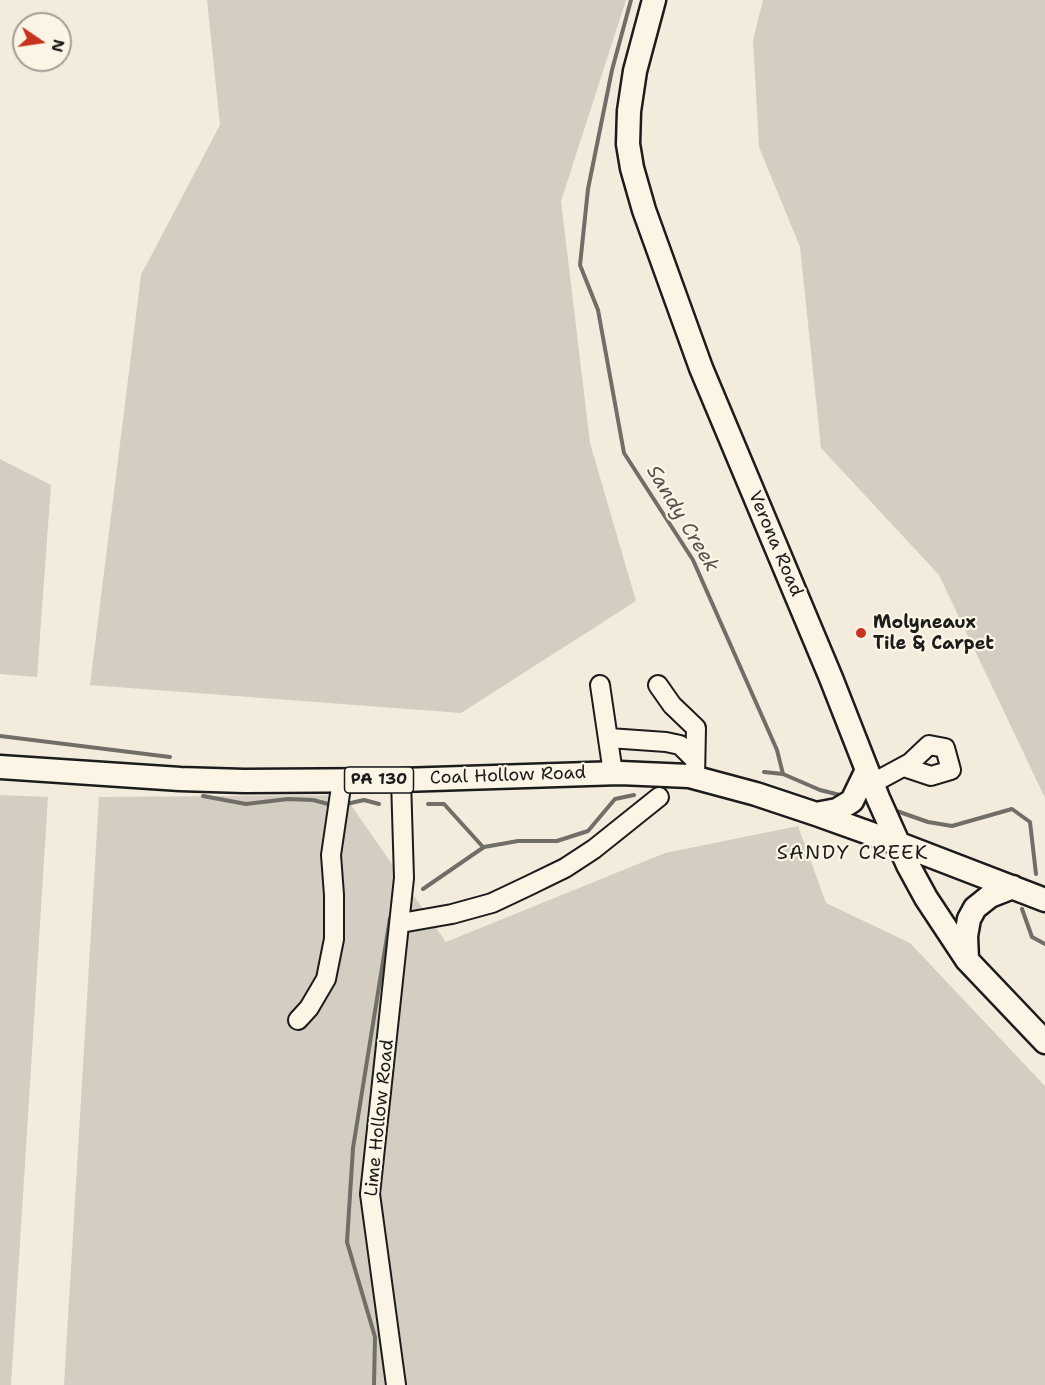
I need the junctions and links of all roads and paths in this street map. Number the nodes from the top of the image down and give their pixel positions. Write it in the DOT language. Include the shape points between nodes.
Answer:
graph roads {
  1 [pos="654,0"];
  2 [pos="600,685"];
  3 [pos="658,685"];
  4 [pos="609,738"];
  5 [pos="0,767"];
  6 [pos="904,767"];
  7 [pos="695,769"];
  8 [pos="613,773"];
  9 [pos="400,780"];
  10 [pos="339,795"];
  11 [pos="868,795"];
  12 [pos="659,797"];
  13 [pos="816,814"];
  14 [pos="897,843"];
  15 [pos="1013,887"];
  16 [pos="1045,900"];
  17 [pos="401,923"];
  18 [pos="967,960"];
  19 [pos="298,1020"];
  20 [pos="1045,1042"];
  21 [pos="396,1385"];
  1 -- 11 [label="main road, Verona Road" via="629,111 632,168 701,368"];
  2 -- 4 [label="street"];
  3 -- 7 [label="street" via="696,728"];
  4 -- 7 [label="street" via="680,745"];
  4 -- 8 [label="street"];
  5 -- 10 [label="main road, Coal Hollow Road / PA 130" via="244,781"];
  6 -- 11 [label="street"];
  7 -- 8 [label="main road, Coal Hollow Road / PA 130"];
  7 -- 13 [label="main road, Coal Hollow Road / PA 130"];
  8 -- 9 [label="main road, Coal Hollow Road / PA 130"];
  9 -- 10 [label="main road, Coal Hollow Road / PA 130"];
  9 -- 17 [label="street, Lime Hollow Road" via="404,878"];
  10 -- 19 [label="street" via="331,855 334,939 326,979"];
  11 -- 13 [label="main road" via="837,810"];
  11 -- 14 [label="main road, Verona Road"];
  12 -- 17 [label="street" via="594,849 547,877 492,903"];
  13 -- 14 [label="main road, Coal Hollow Road / PA 130"];
  14 -- 15 [label="main road, PA 130"];
  14 -- 18 [label="main road, Verona Road" via="926,898"];
  15 -- 16 [label="main road, PA 130"];
  15 -- 18 [label="main road" via="990,896 975,908 969,919"];
  17 -- 21 [label="street, Lime Hollow Road" via="370,1194"];
  18 -- 20 [label="main road, Verona Road"];
}
